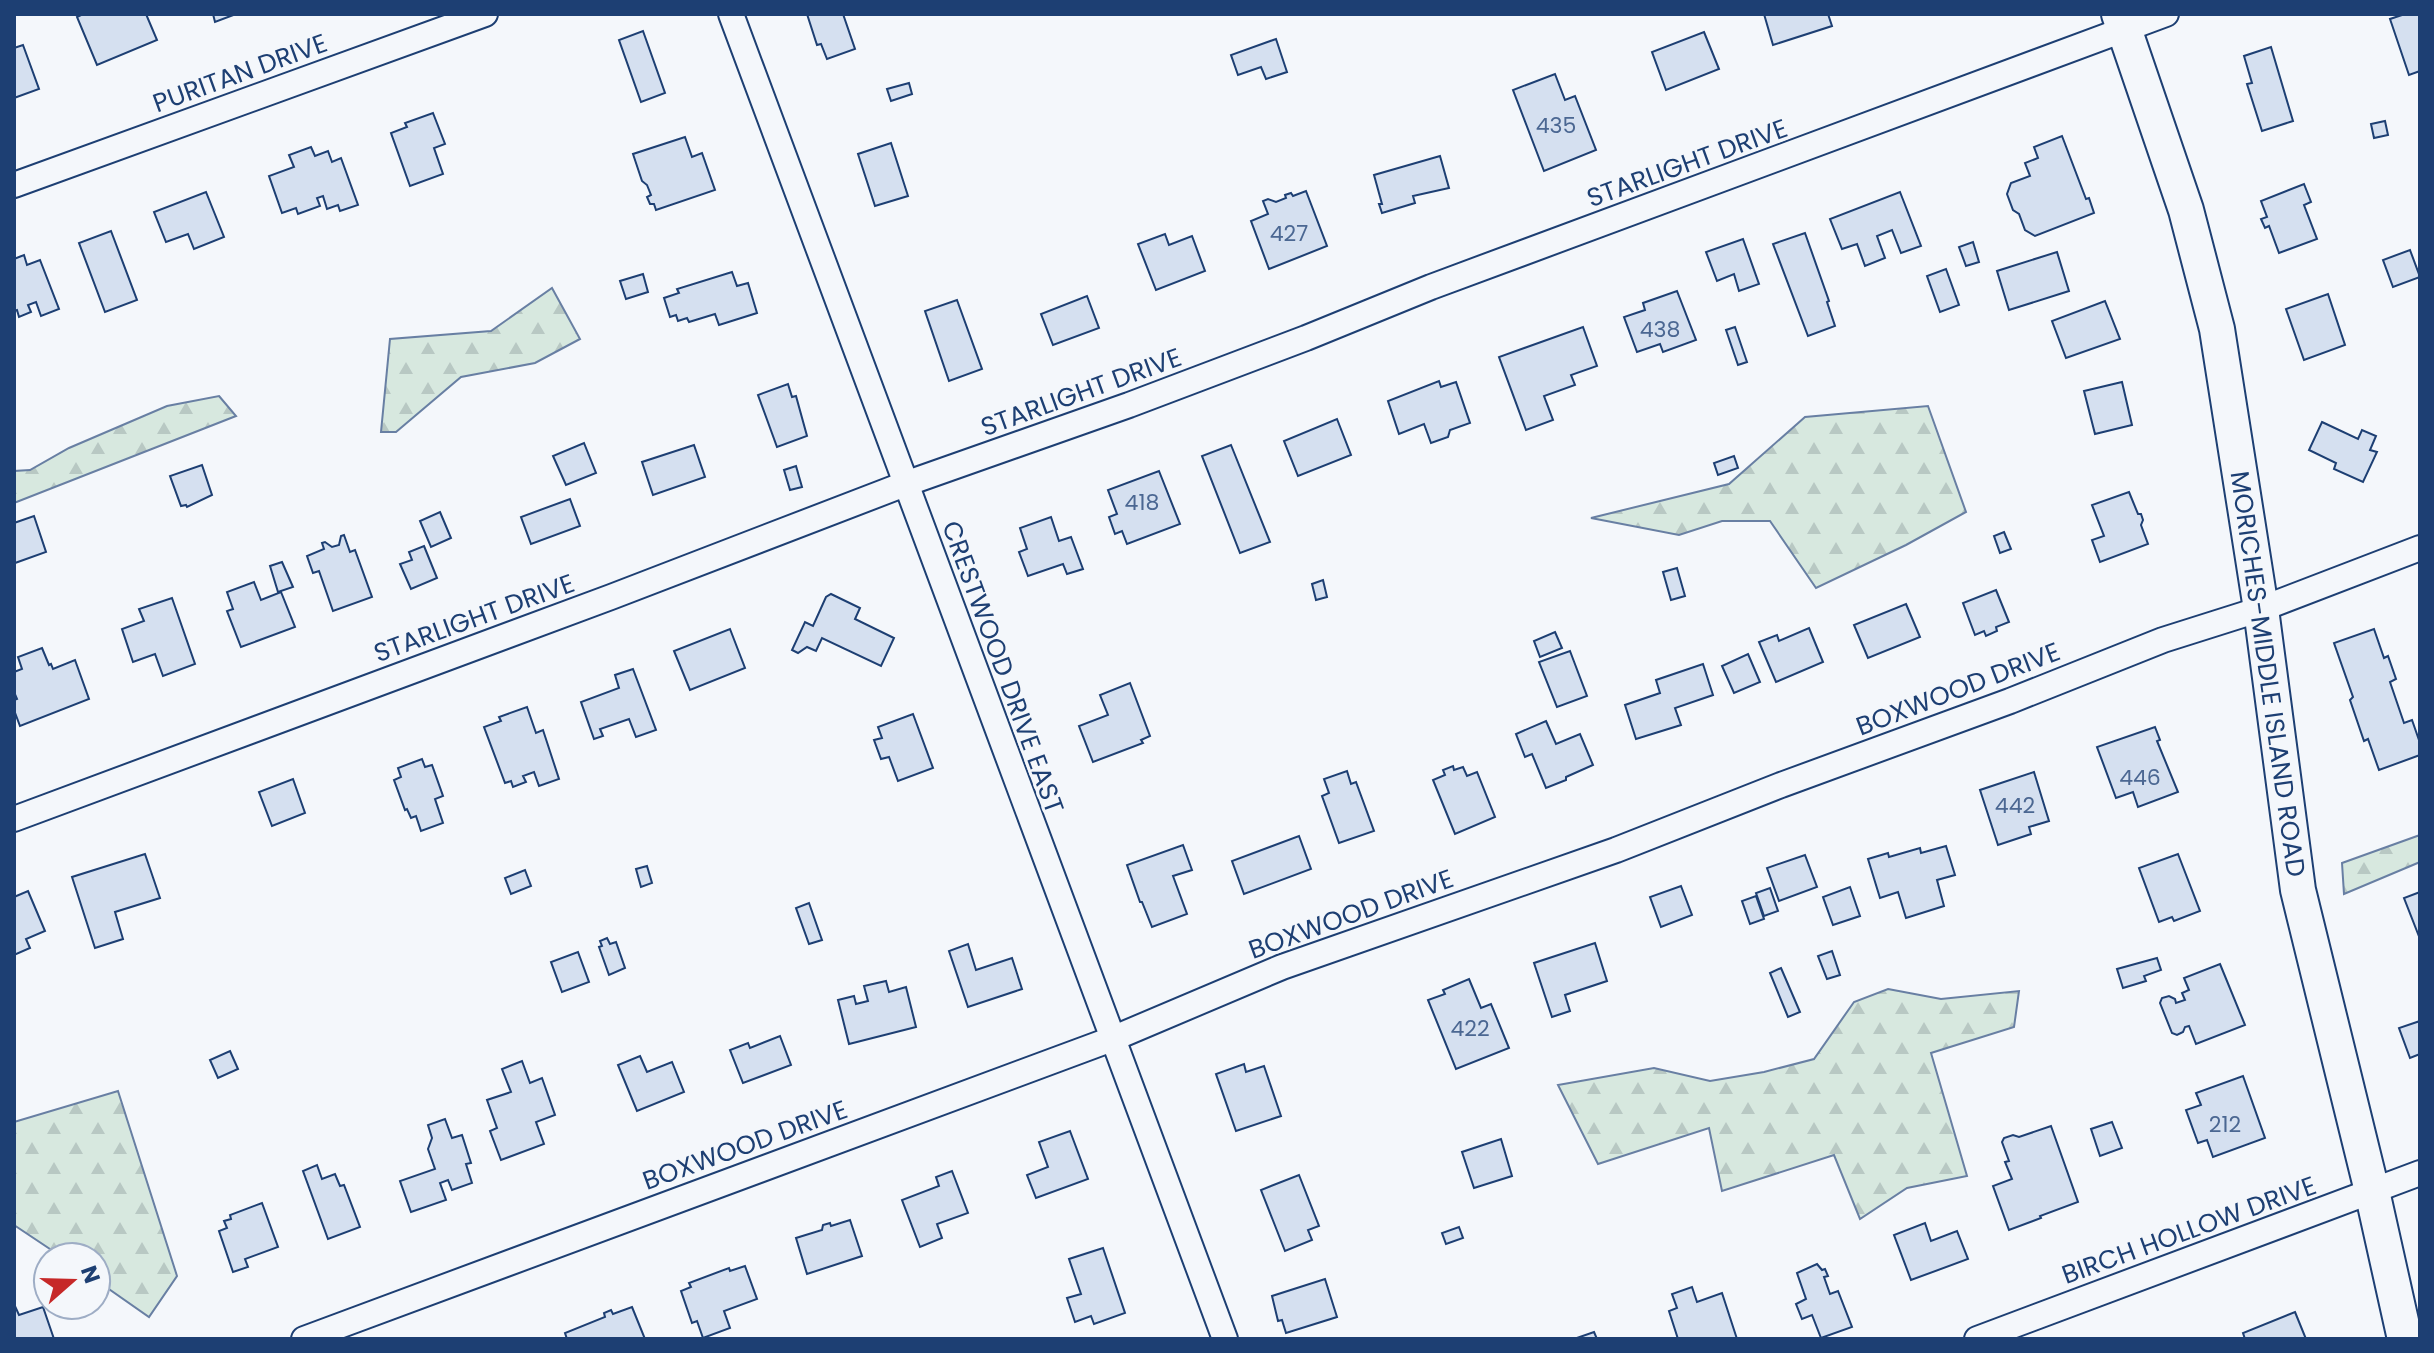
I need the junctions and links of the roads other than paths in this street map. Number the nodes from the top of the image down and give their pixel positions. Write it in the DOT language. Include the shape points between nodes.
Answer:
graph roads {
  1 [pos="485,14"];
  2 [pos="731,14"];
  3 [pos="2166,14"];
  4 [pos="2122,22"];
  5 [pos="14,185"];
  6 [pos="905,484"];
  7 [pos="2420,548"];
  8 [pos="2261,609"];
  9 [pos="14,819"];
  10 [pos="1112,1039"];
  11 [pos="2420,1173"];
  12 [pos="2372,1191"];
  13 [pos="304,1339"];
  14 [pos="1225,1339"];
  15 [pos="1977,1339"];
  16 [pos="2405,1339"];
  1 -- 5 [label="street, PURITAN DRIVE"];
  2 -- 6 [label="street, CRESTWOOD DRIVE EAST"];
  3 -- 4 [label="street, STARLIGHT DRIVE"];
  4 -- 6 [label="street, STARLIGHT DRIVE" via="1306,338"];
  4 -- 8 [label="main road, MORICHES-MIDDLE ISLAND ROAD" via="2186,210 2217,329"];
  6 -- 9 [label="street, STARLIGHT DRIVE"];
  6 -- 10 [label="street, CRESTWOOD DRIVE EAST"];
  7 -- 8 [label="street, BOXWOOD DRIVE"];
  8 -- 10 [label="street, BOXWOOD DRIVE" via="2163,640 1616,850 1282,967"];
  8 -- 12 [label="main road, MORICHES-MIDDLE ISLAND ROAD" via="2298,890"];
  10 -- 13 [label="street, BOXWOOD DRIVE"];
  10 -- 14 [label="street, CRESTWOOD DRIVE EAST"];
  11 -- 12 [label="street, BIRCH HOLLOW DRIVE"];
  12 -- 15 [label="street, BIRCH HOLLOW DRIVE"];
  12 -- 16 [label="main road, MORICHES-MIDDLE ISLAND ROAD"];
}
